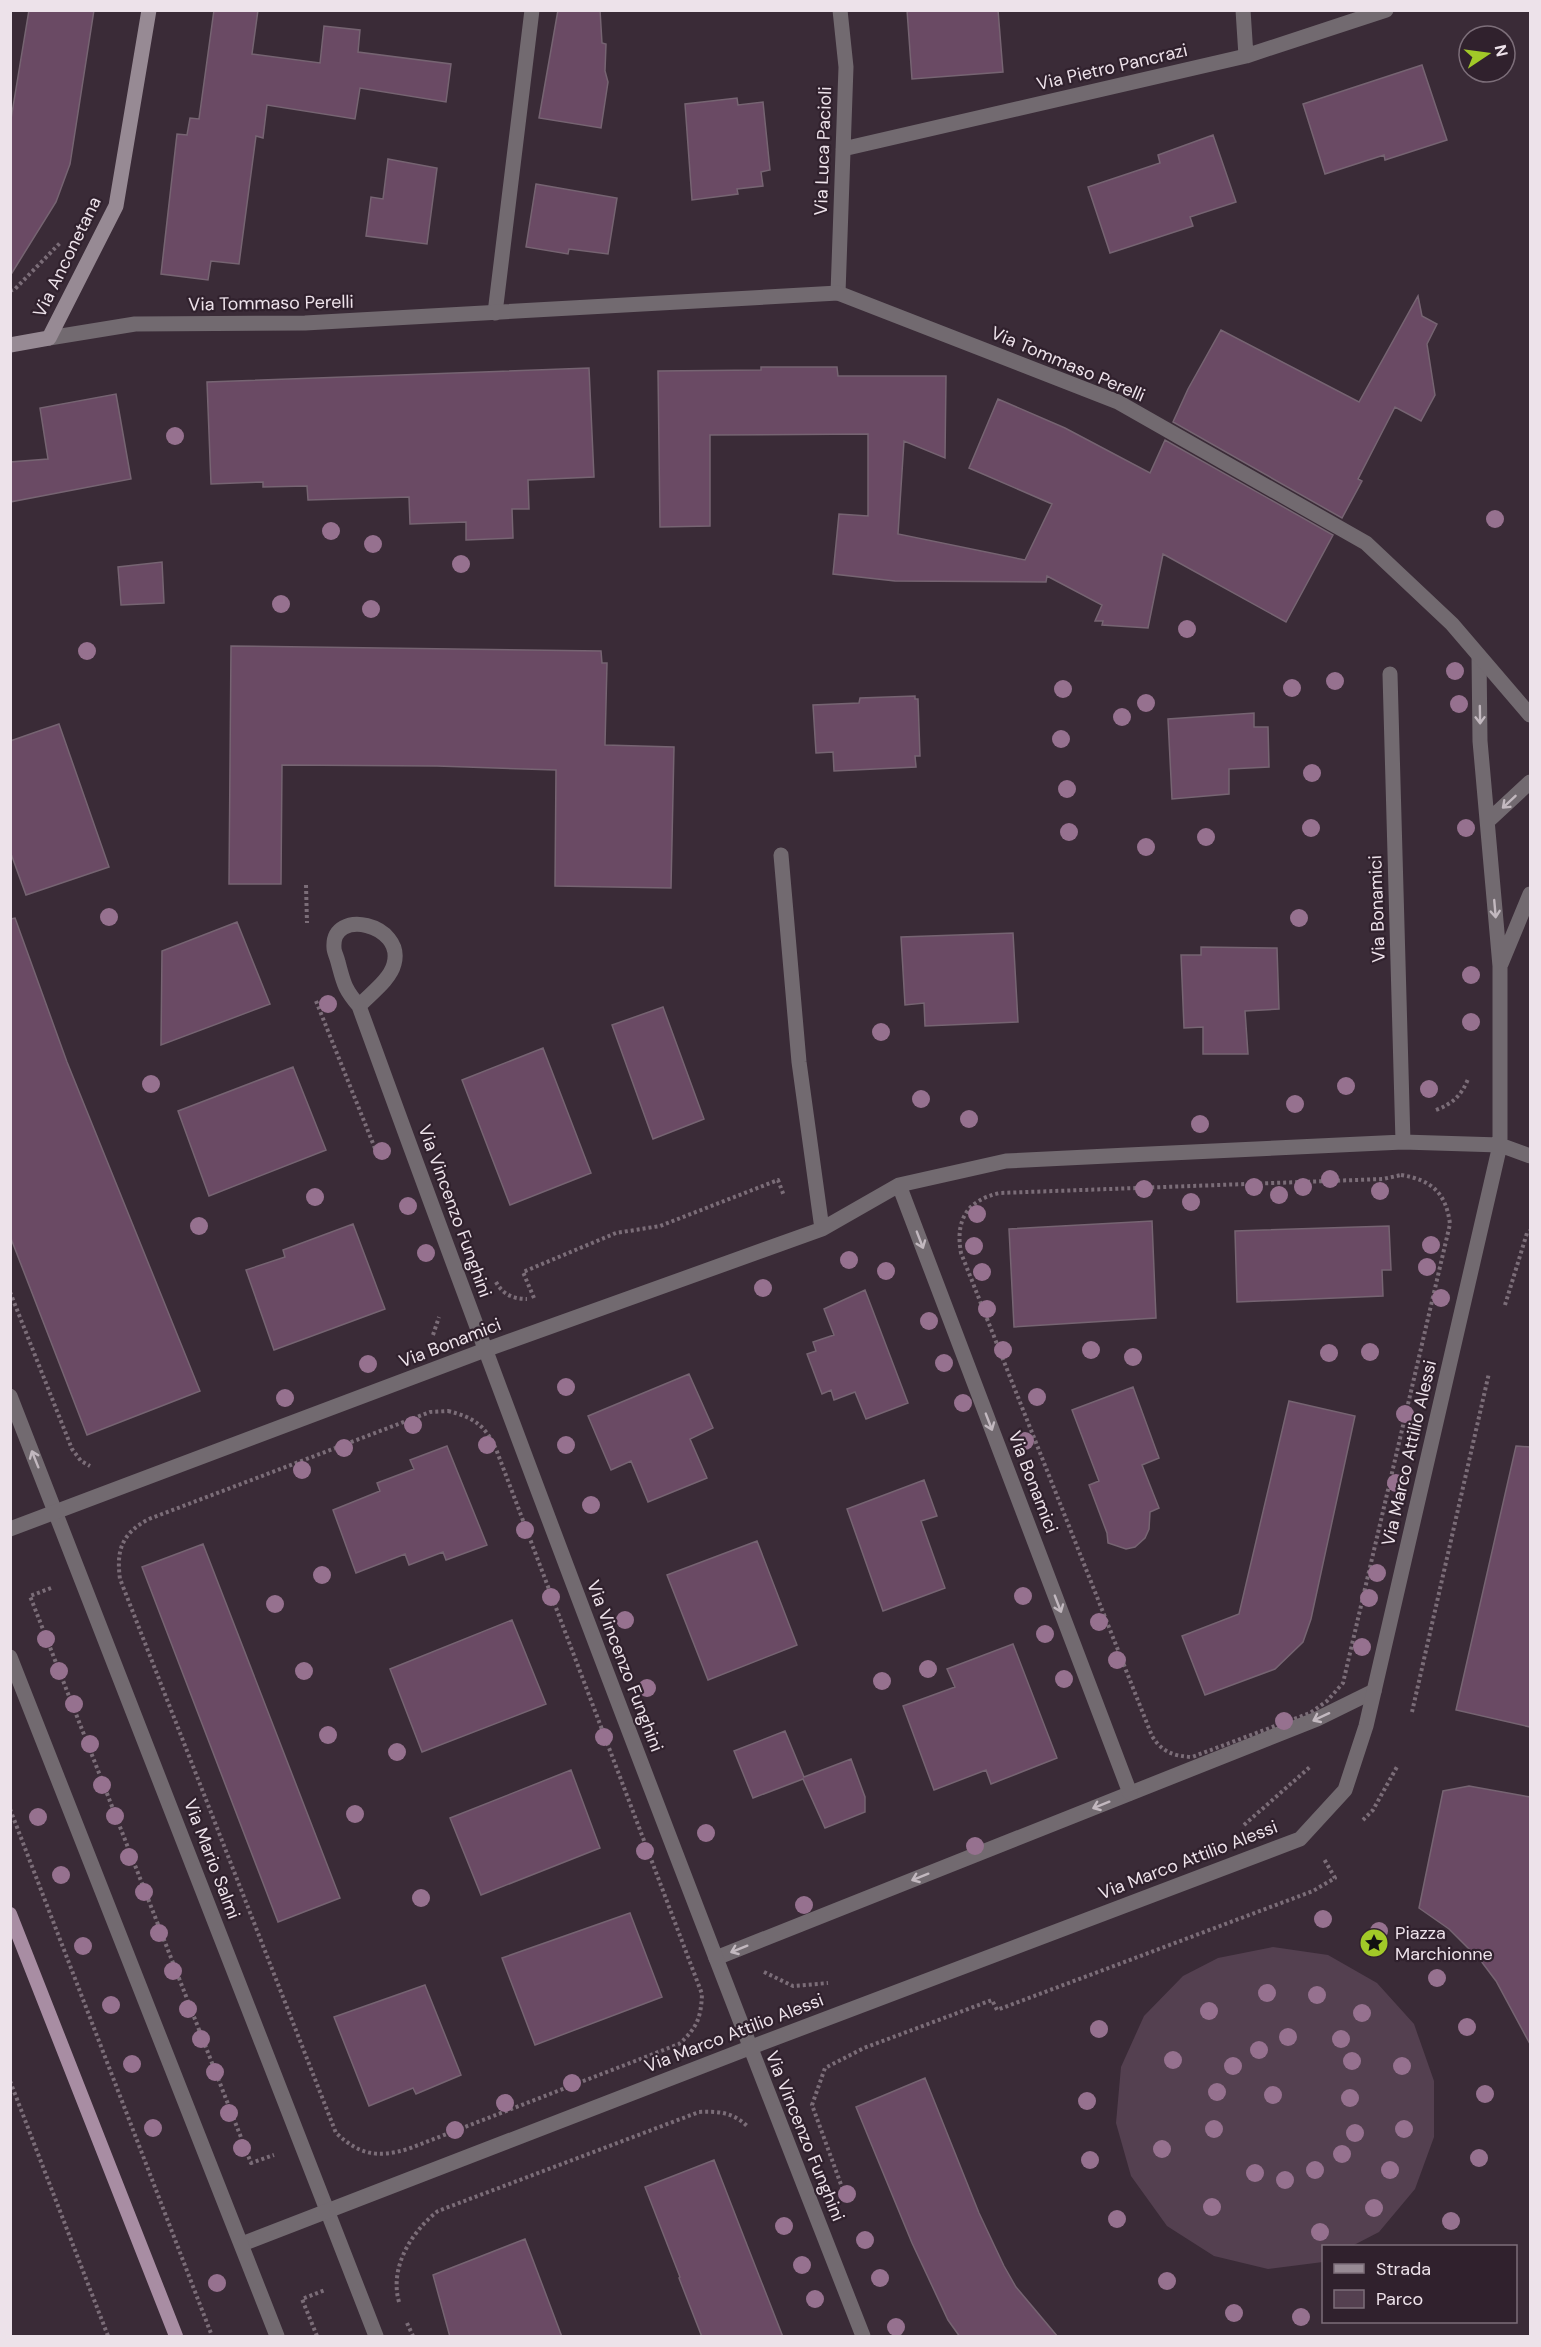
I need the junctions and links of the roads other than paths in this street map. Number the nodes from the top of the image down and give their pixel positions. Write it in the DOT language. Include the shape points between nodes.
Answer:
graph roads {
  1 [pos="149,10"];
  2 [pos="532,10"];
  3 [pos="840,10"];
  4 [pos="1242,10"];
  5 [pos="1386,10"];
  6 [pos="1246,56"];
  7 [pos="843,149"];
  8 [pos="838,293"];
  9 [pos="495,313"];
  10 [pos="49,338"];
  11 [pos="10,345"];
  12 [pos="1479,656"];
  13 [pos="1390,674"];
  14 [pos="1530,715"];
  15 [pos="1530,782"];
  16 [pos="1488,821"];
  17 [pos="782,855"];
  18 [pos="1530,894"];
  19 [pos="1500,966"];
  20 [pos="359,1006"];
  21 [pos="1403,1142"];
  22 [pos="1500,1145"];
  23 [pos="1530,1156"];
  24 [pos="899,1185"];
  25 [pos="822,1229"];
  26 [pos="485,1350"];
  27 [pos="10,1396"];
  28 [pos="57,1513"];
  29 [pos="10,1529"];
  30 [pos="10,1657"];
  31 [pos="1374,1691"];
  32 [pos="1130,1793"];
  33 [pos="716,1958"];
  34 [pos="749,2048"];
  35 [pos="327,2210"];
  36 [pos="242,2244"];
  37 [pos="277,2337"];
  38 [pos="376,2337"];
  39 [pos="863,2337"];
  1 -- 10 [label="main road, Via Anconetana" via="116,206"];
  2 -- 9 [label="street"];
  3 -- 7 [label="street, Via Luca Pacioli" via="846,67"];
  4 -- 6 [label="street"];
  5 -- 6 [label="street, Via Pietro Pancrazi"];
  6 -- 7 [label="street, Via Pietro Pancrazi"];
  7 -- 8 [label="street, Via Luca Pacioli"];
  8 -- 9 [label="street, Via Tommaso Perelli"];
  8 -- 12 [label="street, Via Tommaso Perelli" via="1118,402 1366,543 1452,624"];
  9 -- 10 [label="street, Via Tommaso Perelli" via="305,323 135,324"];
  10 -- 11 [label="main road, Via Anconetana"];
  12 -- 14 [label="street, Via Tommaso Perelli"];
  12 -- 16 [label="street, Via Marco Attilio Alessi, one-way" via="1480,741"];
  13 -- 21 [label="street, Via Bonamici"];
  15 -- 16 [label="street, one-way"];
  16 -- 19 [label="street, Via Marco Attilio Alessi, one-way"];
  17 -- 25 [label="street" via="799,1062"];
  18 -- 19 [label="street, Via Marco Attilio Alessi"];
  19 -- 22 [label="street, Via Marco Attilio Alessi"];
  20 -- 20 [label="street, Via Vincenzo Funghini" via="390,974 395,963 390,940 381,930 358,923 342,929 334,948 344,987"];
  20 -- 26 [label="street, Via Vincenzo Funghini"];
  21 -- 22 [label="street, Via Bonamici"];
  21 -- 24 [label="street, Via Bonamici" via="1006,1161"];
  22 -- 23 [label="street, Via Bonamici"];
  22 -- 31 [label="street, Via Marco Attilio Alessi"];
  24 -- 25 [label="street, Via Bonamici"];
  24 -- 32 [label="street, Via Bonamici, one-way"];
  25 -- 26 [label="street, Via Bonamici"];
  26 -- 28 [label="street, Via Bonamici"];
  26 -- 33 [label="street, Via Vincenzo Funghini"];
  28 -- 27 [label="street, Via Mario Salmi, one-way"];
  28 -- 29 [label="street, Via Bonamici"];
  28 -- 35 [label="street, Via Mario Salmi"];
  30 -- 36 [label="street"];
  31 -- 32 [label="street, one-way" via="1317,1719"];
  31 -- 34 [label="street, Via Marco Attilio Alessi" via="1345,1790 1299,1839"];
  32 -- 33 [label="street, one-way"];
  33 -- 34 [label="street, Via Vincenzo Funghini"];
  34 -- 35 [label="street, Via Marco Attilio Alessi"];
  34 -- 39 [label="street, Via Vincenzo Funghini"];
  35 -- 36 [label="street, Via Marco Attilio Alessi"];
  35 -- 38 [label="street, Via Mario Salmi"];
  36 -- 37 [label="street"];
}
